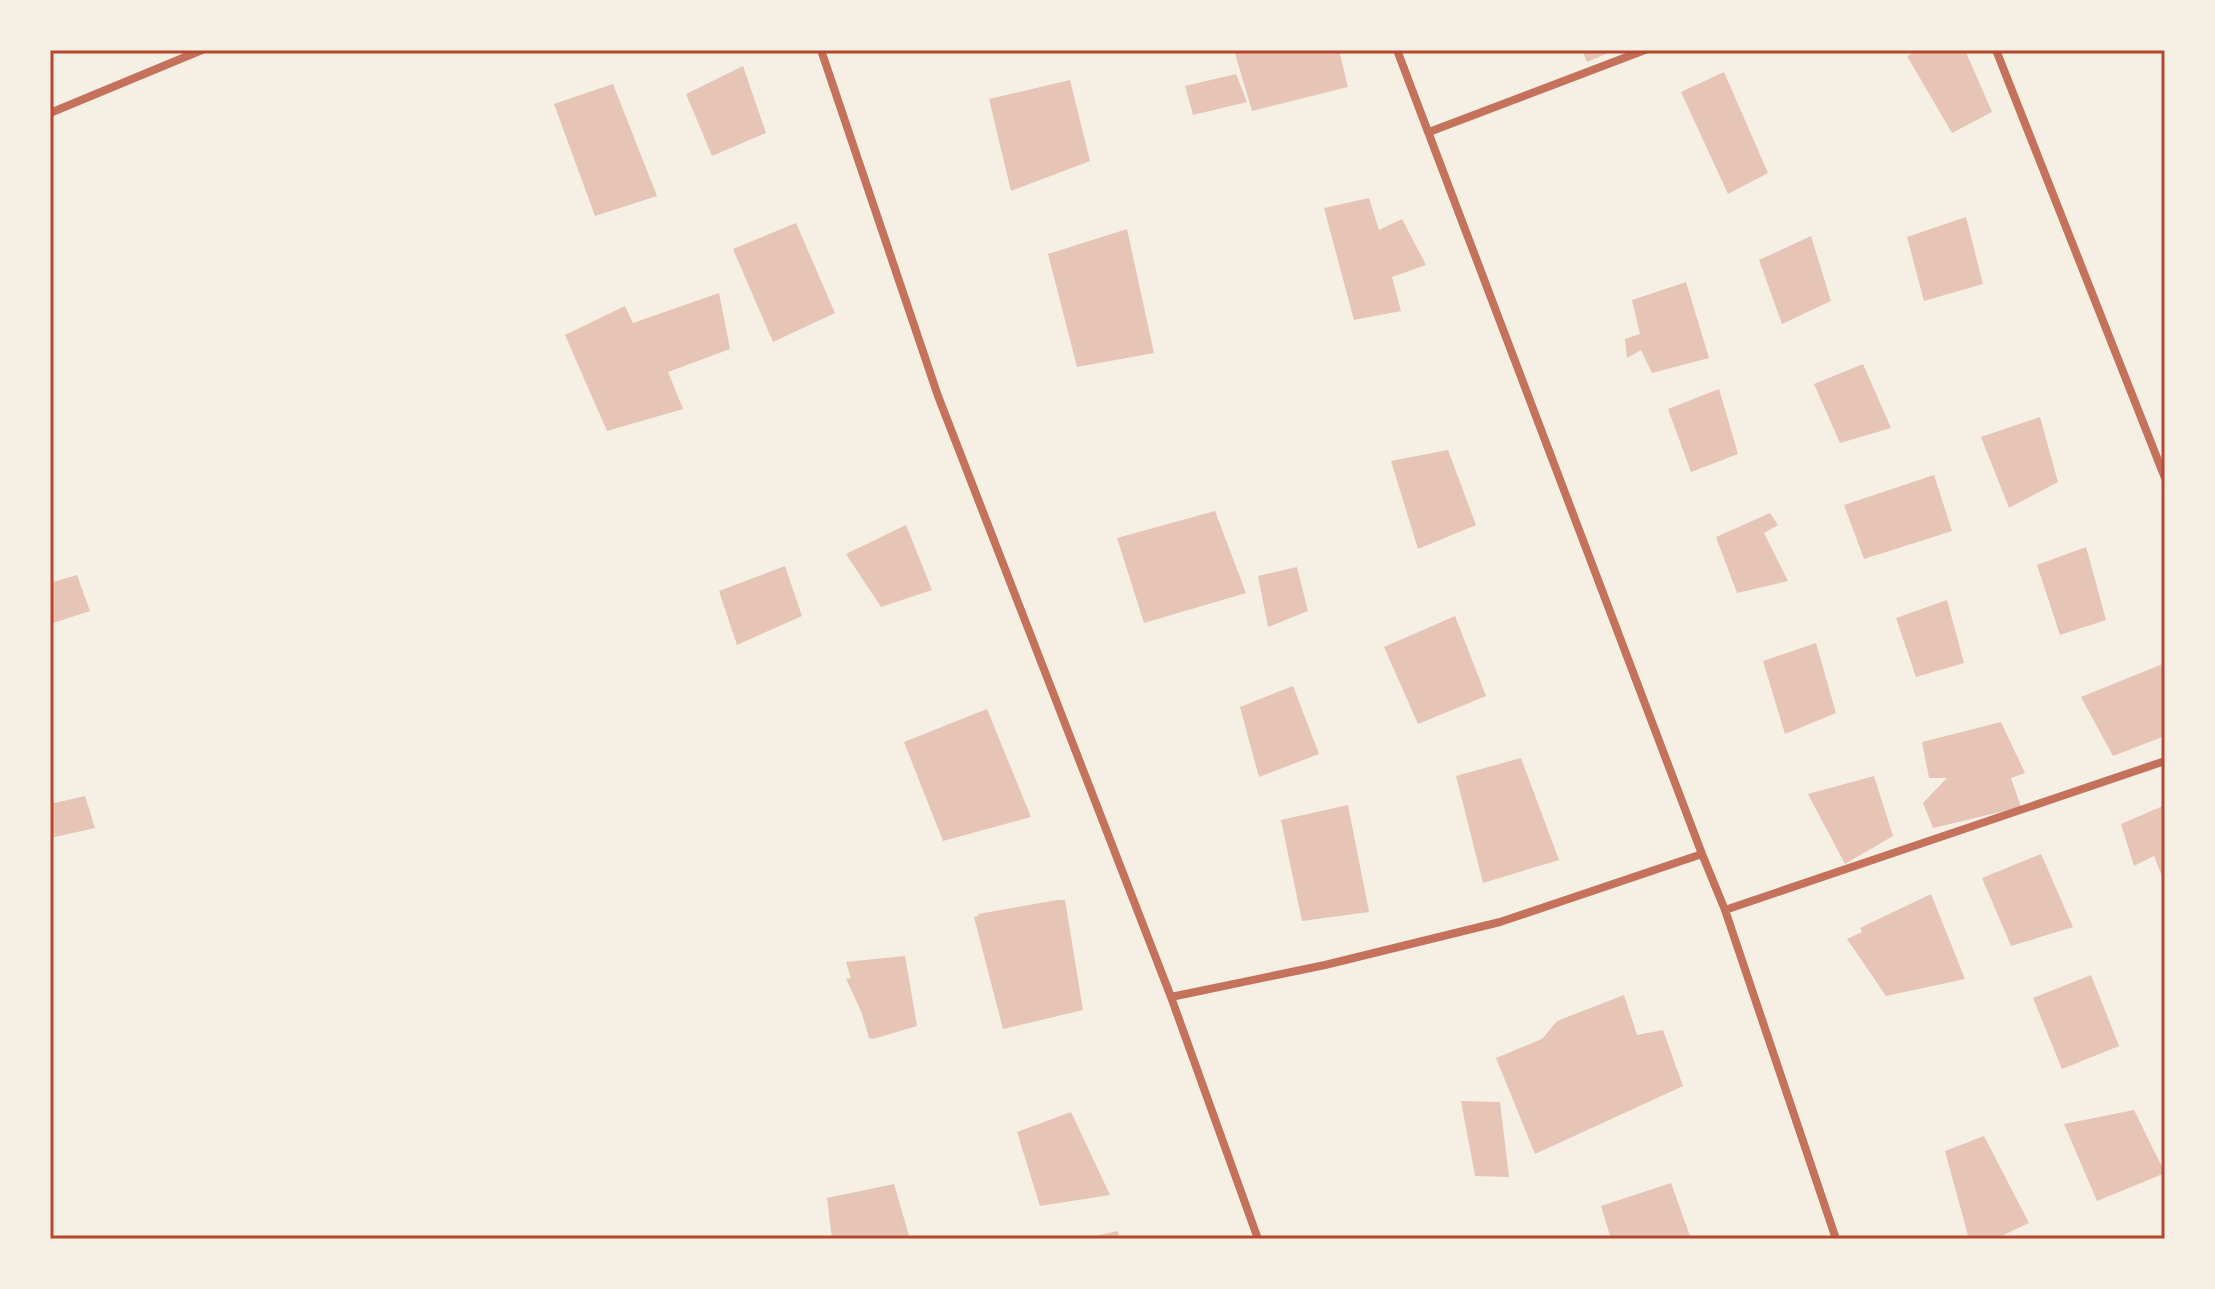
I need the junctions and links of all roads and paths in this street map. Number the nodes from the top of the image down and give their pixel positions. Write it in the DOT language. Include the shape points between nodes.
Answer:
graph roads {
  1 [pos="202,50"];
  2 [pos="821,50"];
  3 [pos="1397,50"];
  4 [pos="1645,50"];
  5 [pos="1996,50"];
  6 [pos="50,113"];
  7 [pos="1429,132"];
  8 [pos="2165,478"];
  9 [pos="2165,761"];
  10 [pos="1702,854"];
  11 [pos="1725,910"];
  12 [pos="1171,997"];
  13 [pos="1258,1239"];
  14 [pos="1836,1239"];
  1 -- 6 [label="street"];
  2 -- 12 [label="street" via="938,396"];
  3 -- 7 [label="street"];
  4 -- 7 [label="street"];
  5 -- 8 [label="street"];
  7 -- 10 [label="street"];
  9 -- 11 [label="street"];
  10 -- 11 [label="street"];
  10 -- 12 [label="street" via="1500,922"];
  11 -- 14 [label="street"];
  12 -- 13 [label="street"];
}
